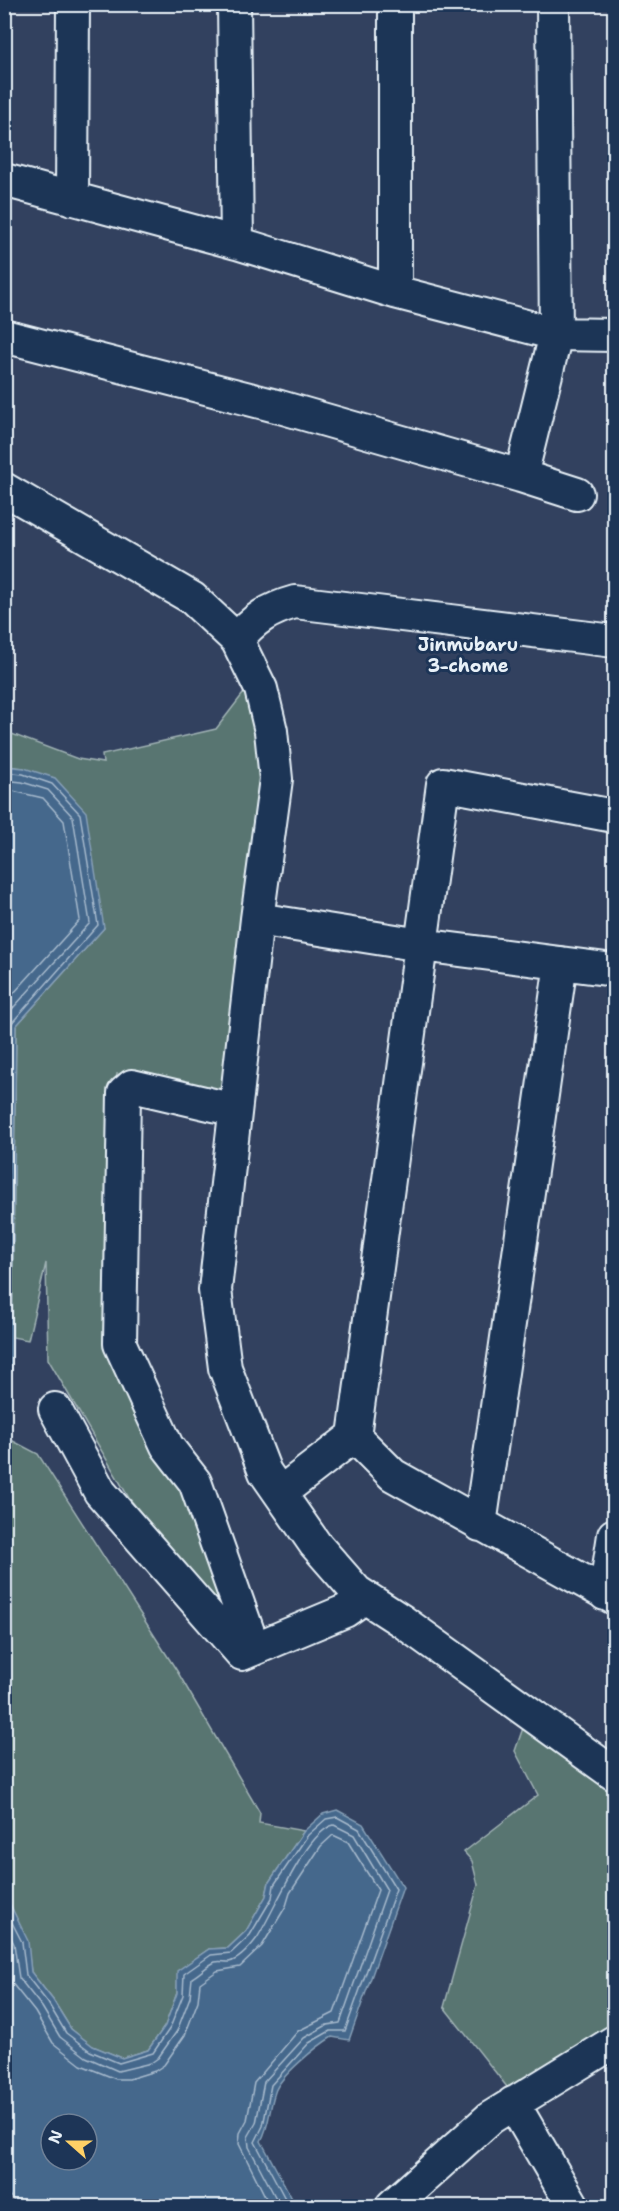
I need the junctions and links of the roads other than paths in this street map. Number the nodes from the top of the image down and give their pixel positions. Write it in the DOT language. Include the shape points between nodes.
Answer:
graph roads {
  1 [pos="73,4"];
  2 [pos="234,4"];
  3 [pos="395,4"];
  4 [pos="553,4"];
  5 [pos="4,180"];
  6 [pos="72,199"];
  7 [pos="237,243"];
  8 [pos="395,292"];
  9 [pos="556,334"];
  10 [pos="615,335"];
  11 [pos="4,336"];
  12 [pos="521,476"];
  13 [pos="4,489"];
  14 [pos="577,494"];
  15 [pos="237,640"];
  16 [pos="615,641"];
  17 [pos="615,816"];
  18 [pos="257,919"];
  19 [pos="421,945"];
  20 [pos="561,963"];
  21 [pos="615,970"];
  22 [pos="235,1110"];
  23 [pos="55,1409"];
  24 [pos="354,1436"];
  25 [pos="280,1493"];
  26 [pos="480,1525"];
  27 [pos="615,1535"];
  28 [pos="610,1596"];
  29 [pos="365,1597"];
  30 [pos="254,1649"];
  31 [pos="615,1774"];
  32 [pos="615,2042"];
  33 [pos="513,2103"];
  34 [pos="392,2206"];
  35 [pos="573,2206"];
  1 -- 6 [label="street"];
  2 -- 7 [label="street"];
  3 -- 8 [label="street"];
  4 -- 9 [label="street"];
  5 -- 6 [label="street"];
  6 -- 7 [label="street"];
  7 -- 8 [label="street"];
  8 -- 9 [label="street"];
  9 -- 10 [label="street"];
  9 -- 12 [label="street"];
  11 -- 12 [label="street" via="280,407"];
  12 -- 14 [label="street"];
  13 -- 15 [label="street" via="192,598"];
  15 -- 16 [label="street" via="249,624 273,608 295,602"];
  15 -- 18 [label="street" via="261,689 276,779"];
  17 -- 19 [label="street" via="445,772"];
  18 -- 19 [label="street"];
  18 -- 22 [label="street"];
  19 -- 20 [label="street"];
  19 -- 24 [label="street"];
  20 -- 21 [label="street"];
  20 -- 26 [label="street"];
  22 -- 25 [label="street" via="215,1290 225,1368 265,1472"];
  22 -- 30 [label="street" via="132,1086 123,1093 120,1344 167,1446 195,1482"];
  23 -- 30 [label="street" via="100,1492 127,1525 242,1654"];
  24 -- 25 [label="street"];
  24 -- 26 [label="street" via="393,1475"];
  25 -- 29 [label="street" via="315,1544"];
  26 -- 28 [label="street"];
  27 -- 28 [label="street"];
  29 -- 30 [label="street" via="345,1611"];
  29 -- 31 [label="street"];
  32 -- 33 [label="street"];
  33 -- 34 [label="street" via="490,2118"];
  33 -- 35 [label="street"];
}
